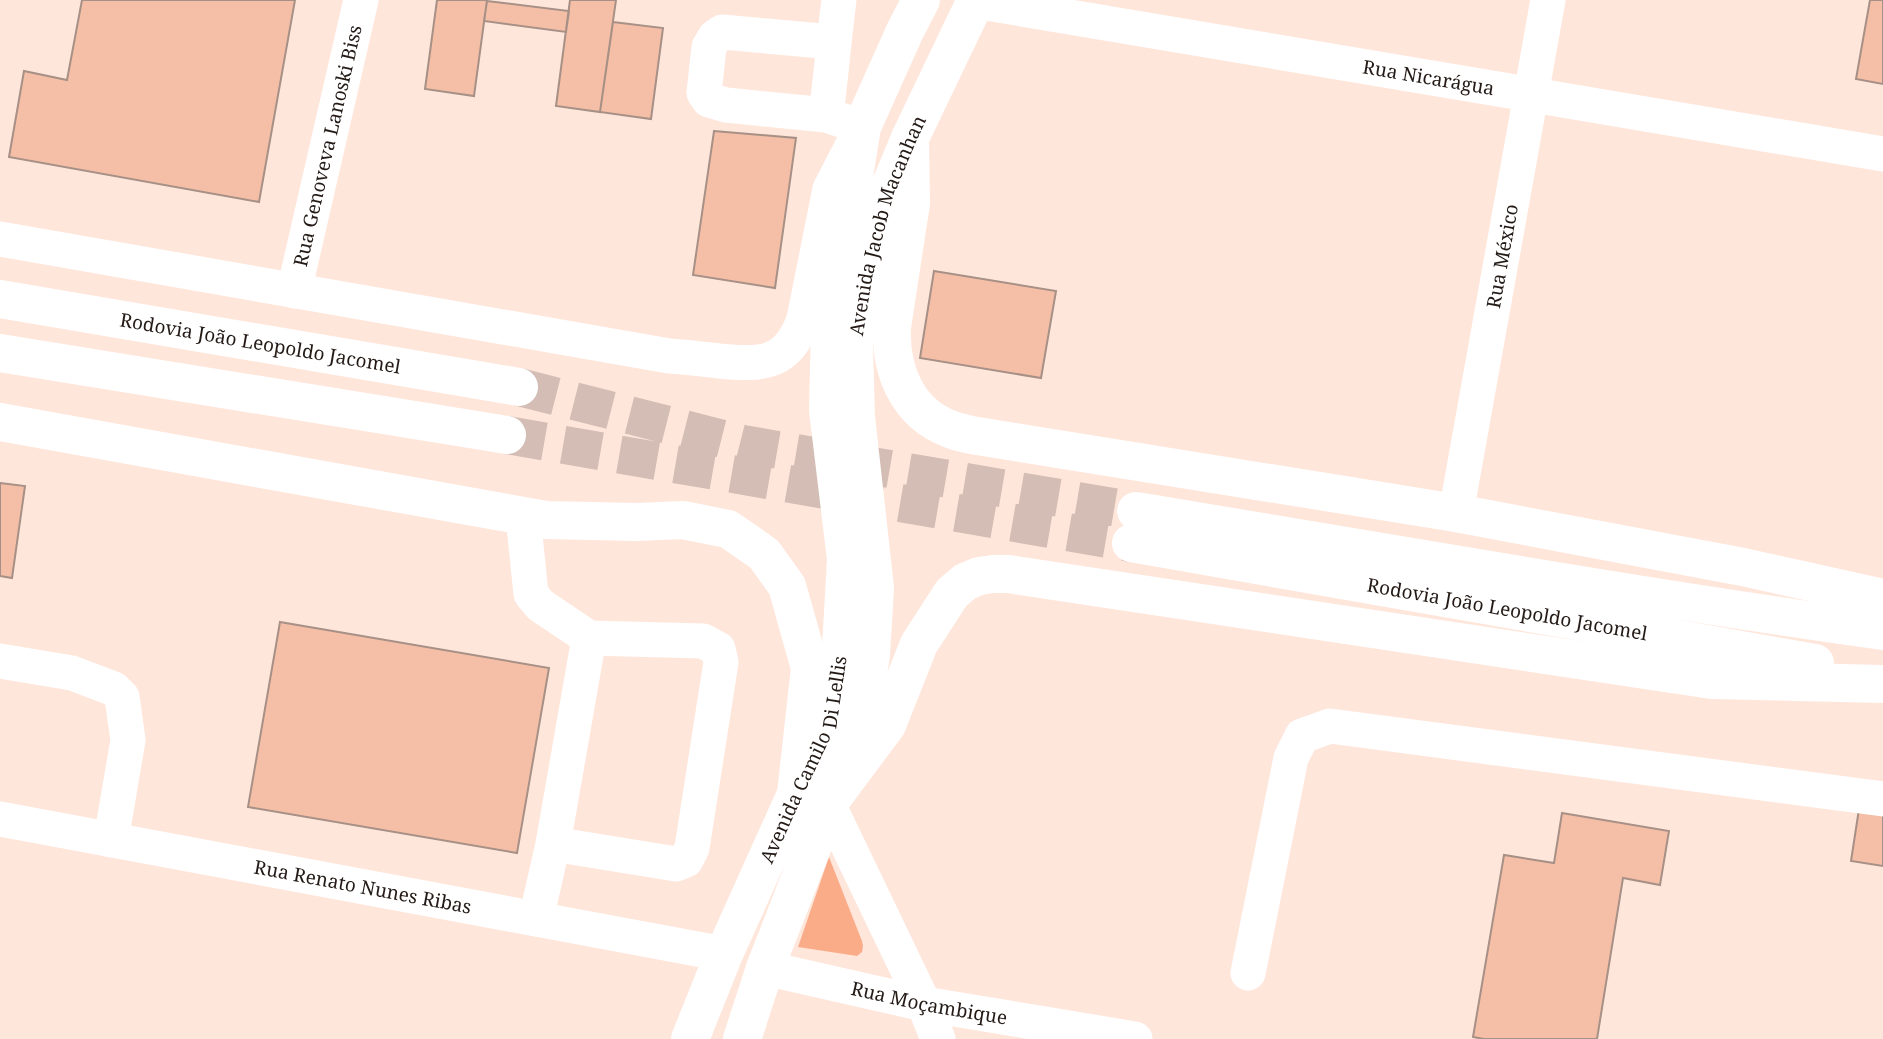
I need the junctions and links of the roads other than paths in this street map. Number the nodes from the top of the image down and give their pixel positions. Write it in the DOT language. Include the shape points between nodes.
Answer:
graph roads {
  1 [pos="361,0"];
  2 [pos="839,0"];
  3 [pos="921,0"];
  4 [pos="1548,0"];
  5 [pos="976,1"];
  6 [pos="833,43"];
  7 [pos="1532,94"];
  8 [pos="827,115"];
  9 [pos="862,127"];
  10 [pos="910,138"];
  11 [pos="1883,154"];
  12 [pos="0,239"];
  13 [pos="294,291"];
  14 [pos="0,299"];
  15 [pos="0,353"];
  16 [pos="519,387"];
  17 [pos="0,422"];
  18 [pos="507,435"];
  19 [pos="848,465"];
  20 [pos="1456,513"];
  21 [pos="523,516"];
  22 [pos="1883,598"];
  23 [pos="1883,631"];
  24 [pos="589,638"];
  25 [pos="0,661"];
  26 [pos="1883,675"];
  27 [pos="1883,684"];
  28 [pos="812,799"];
  29 [pos="1883,799"];
  30 [pos="0,819"];
  31 [pos="111,840"];
  32 [pos="553,844"];
  33 [pos="536,919"];
  34 [pos="724,954"];
  35 [pos="765,968"];
  36 [pos="1248,973"];
  37 [pos="924,1004"];
  38 [pos="690,1039"];
  39 [pos="742,1039"];
  40 [pos="938,1039"];
  41 [pos="1135,1039"];
  1 -- 13 [label="street, Rua Genoveva Lanoski Biss"];
  2 -- 6 [label="street"];
  3 -- 9 [label="main road, Avenida Jacob Macanhan"];
  4 -- 7 [label="street, Rua México"];
  5 -- 7 [label="street, Rua Nicarágua"];
  5 -- 10 [label="main road, Avenida Jacob Macanhan"];
  6 -- 8 [label="street"];
  6 -- 8 [label="street" via="722,32 709,47 704,93 709,100 726,105"];
  7 -- 11 [label="street, Rua Nicarágua"];
  7 -- 20 [label="street, Rua México"];
  8 -- 9 [label="street"];
  9 -- 13 [label="street" via="830,190 799,332 780,354 758,363 669,356"];
  9 -- 19 [label="main road, Avenida Jacob Macanhan" via="830,326 828,410"];
  10 -- 19 [label="main road, Avenida Jacob Macanhan" via="886,196 865,278 855,347 856,417"];
  10 -- 20 [label="main road" via="911,203 891,343 905,390 932,419 971,435"];
  12 -- 13 [label="street"];
  14 -- 16 [label="main road, Rodovia João Leopoldo Jacomel"];
  15 -- 18 [label="main road"];
  17 -- 21 [label="main road"];
  19 -- 28 [label="main road, Avenida Camilo Di Lellis" via="841,648"];
  20 -- 22 [label="main road"];
  21 -- 24 [label="street" via="531,594"];
  21 -- 28 [label="main road" via="683,520 728,529 764,554 787,586 810,668"];
  23 -- 26 [label="main road, Rodovia João Leopoldo Jacomel" via="1585,586 1134,527"];
  24 -- 32 [label="street"];
  24 -- 32 [label="street" via="703,641 718,649 721,662 692,848 685,860 676,864"];
  25 -- 31 [label="street" via="72,673 114,689 122,697 128,740"];
  27 -- 28 [label="main road" via="1712,680 993,573 965,582 942,606 919,644 887,726"];
  28 -- 34 [label="main road, Avenida Camilo Di Lellis"];
  28 -- 35 [label="main road, Avenida Camilo Di Lellis"];
  28 -- 37 [label="street"];
  29 -- 36 [label="street" via="1330,726 1302,736 1291,758"];
  30 -- 31 [label="street, Rua Renato Nunes Ribas"];
  31 -- 33 [label="street, Rua Renato Nunes Ribas"];
  32 -- 33 [label="street"];
  33 -- 34 [label="street, Rua Renato Nunes Ribas"];
  34 -- 38 [label="main road, Avenida Camilo Di Lellis"];
  35 -- 37 [label="street, Rua Moçambique"];
  35 -- 39 [label="main road, Avenida Camilo Di Lellis"];
  37 -- 40 [label="street"];
  37 -- 41 [label="street, Rua Moçambique"];
}
